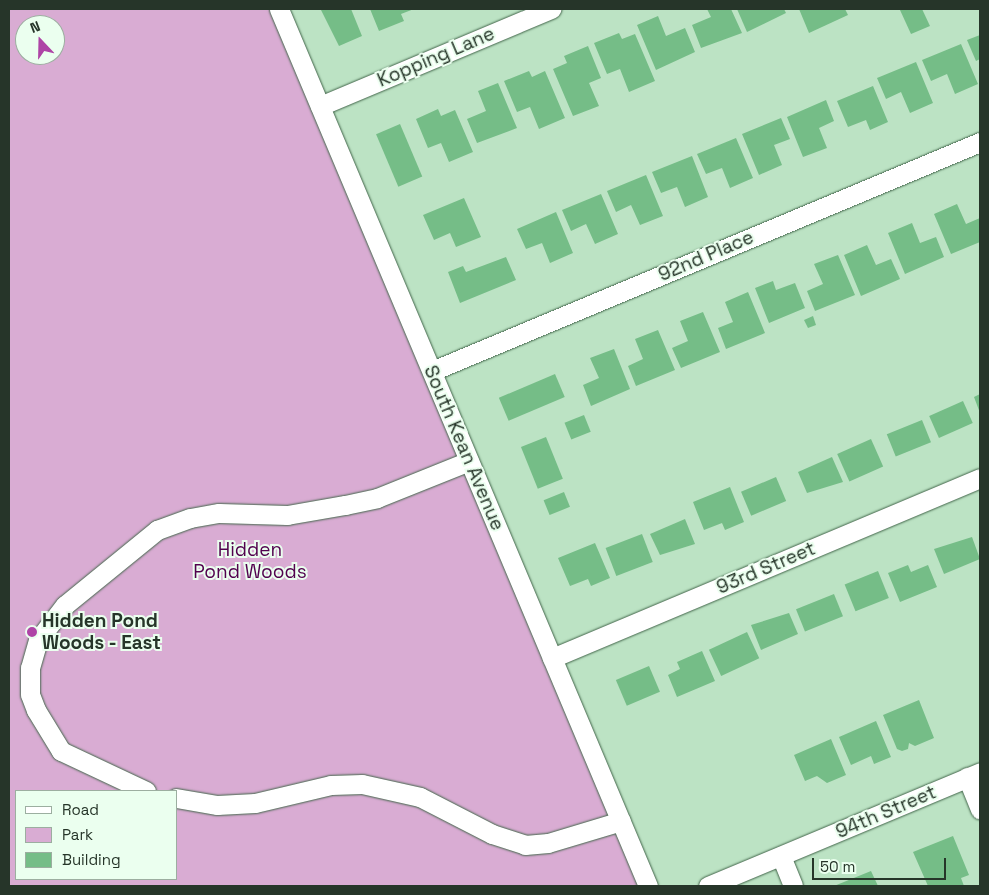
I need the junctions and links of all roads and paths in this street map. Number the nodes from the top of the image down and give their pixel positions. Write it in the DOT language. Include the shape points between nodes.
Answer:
graph roads {
  1 [pos="280,9"];
  2 [pos="551,9"];
  3 [pos="320,106"];
  4 [pos="980,142"];
  5 [pos="432,371"];
  6 [pos="469,461"];
  7 [pos="980,478"];
  8 [pos="552,658"];
  9 [pos="974,775"];
  10 [pos="144,790"];
  11 [pos="178,798"];
  12 [pos="980,809"];
  13 [pos="621,821"];
  14 [pos="780,856"];
  15 [pos="648,886"];
  16 [pos="708,886"];
  17 [pos="793,886"];
  1 -- 3 [label="street, South Kean Avenue"];
  2 -- 3 [label="street, Kopping Lane"];
  3 -- 5 [label="street, South Kean Avenue"];
  4 -- 5 [label="street, 92nd Place"];
  5 -- 6 [label="street, South Kean Avenue"];
  6 -- 8 [label="street, South Kean Avenue"];
  6 -- 10 [label="street" via="377,498 353,503 287,515 220,513 190,518 157,530 65,605 38,640 30,668 30,694 36,710 61,751"];
  7 -- 8 [label="street, 93rd Street"];
  8 -- 13 [label="street, South Kean Avenue"];
  9 -- 12 [label="street"];
  9 -- 14 [label="street, 94th Street"];
  11 -- 13 [label="street" via="218,805 255,803 331,785 362,784 420,797 492,834 525,845 548,843"];
  13 -- 15 [label="street, South Kean Avenue"];
  14 -- 16 [label="street, 94th Street"];
  14 -- 17 [label="street"];
}
